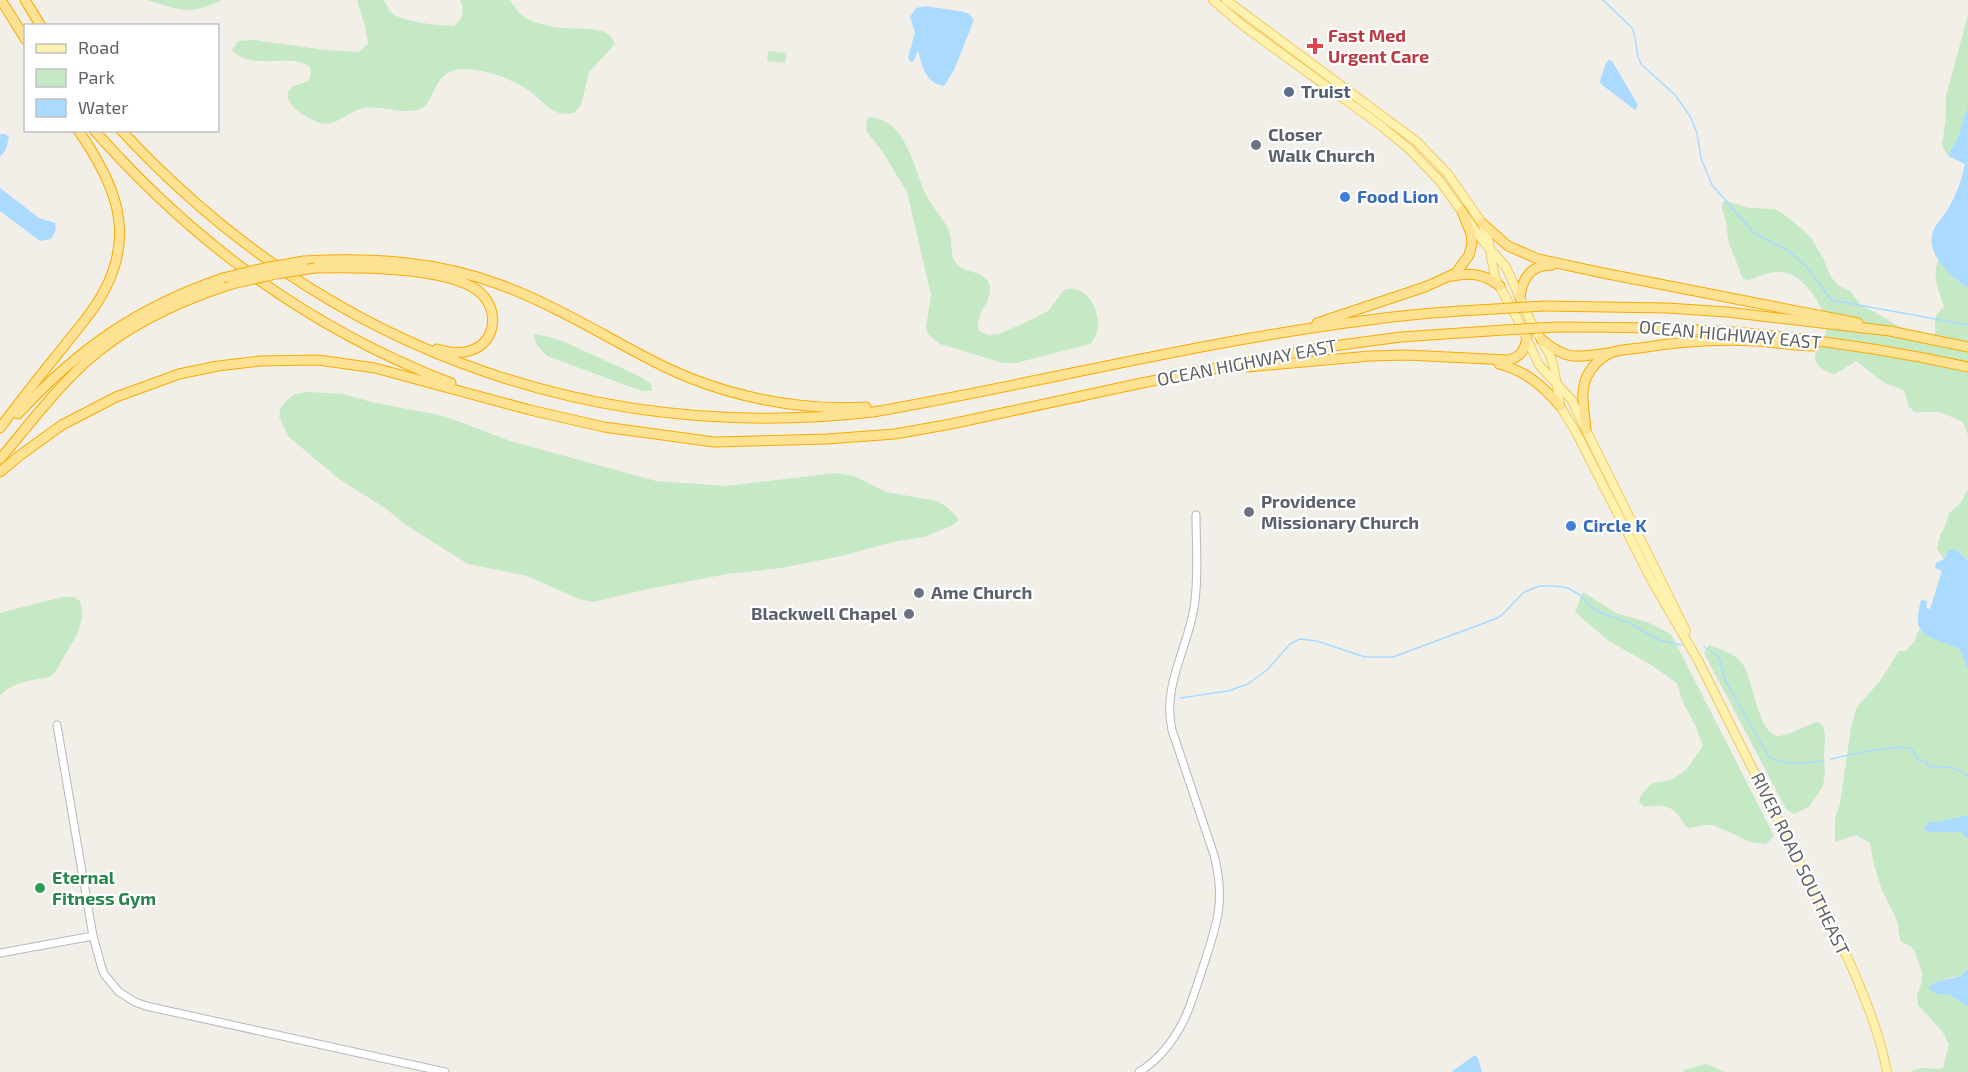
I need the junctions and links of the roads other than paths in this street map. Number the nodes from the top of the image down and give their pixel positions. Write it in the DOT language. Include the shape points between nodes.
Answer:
graph roads {
  1 [pos="1,0"];
  2 [pos="25,0"];
  3 [pos="1213,0"];
  4 [pos="1226,0"];
  5 [pos="11,17"];
  6 [pos="40,24"];
  7 [pos="24,37"];
  8 [pos="24,42"];
  9 [pos="79,132"];
  10 [pos="95,132"];
  11 [pos="123,132"];
  12 [pos="1394,136"];
  13 [pos="1461,191"];
  14 [pos="1462,211"];
  15 [pos="1482,223"];
  16 [pos="1489,248"];
  17 [pos="1569,267"];
  18 [pos="1449,277"];
  19 [pos="1500,286"];
  20 [pos="1520,298"];
  21 [pos="1890,331"];
  22 [pos="390,333"];
  23 [pos="1527,337"];
  24 [pos="1251,339"];
  25 [pos="1541,339"];
  26 [pos="1843,345"];
  27 [pos="1968,347"];
  28 [pos="1613,352"];
  29 [pos="1485,360"];
  30 [pos="1968,367"];
  31 [pos="1201,372"];
  32 [pos="1556,383"];
  33 [pos="925,403"];
  34 [pos="1560,406"];
  35 [pos="530,411"];
  36 [pos="0,429"];
  37 [pos="1586,430"];
  38 [pos="0,433"];
  39 [pos="0,459"];
  40 [pos="0,472"];
  41 [pos="1196,515"];
  42 [pos="1699,662"];
  43 [pos="57,725"];
  44 [pos="93,936"];
  45 [pos="0,953"];
  46 [pos="445,1072"];
  47 [pos="1139,1072"];
  48 [pos="1887,1072"];
  1 -- 5 [label="highway"];
  2 -- 6 [label="highway"];
  3 -- 12 [label="main road"];
  4 -- 13 [label="main road" via="1416,141"];
  5 -- 7 [label="highway"];
  5 -- 8 [label="highway"];
  9 -- 36 [label="highway" via="103,168 116,203 119,229 115,260 98,301"];
  10 -- 35 [label="highway" via="189,226 297,306 415,368"];
  11 -- 22 [label="highway" via="173,183 241,242 323,297"];
  12 -- 13 [label="main road" via="1420,153 1455,190"];
  12 -- 14 [label="main road, RIVER ROAD SOUTHEAST" via="1430,169"];
  13 -- 15 [label="main road, RIVER ROAD SOUTHEAST"];
  14 -- 16 [label="main road, RIVER ROAD SOUTHEAST"];
  14 -- 18 [label="highway" via="1472,243 1466,261"];
  15 -- 16 [label="main road, RIVER ROAD SOUTHEAST"];
  15 -- 17 [label="highway" via="1518,251"];
  16 -- 19 [label="main road, RIVER ROAD SOUTHEAST"];
  16 -- 20 [label="main road, RIVER ROAD SOUTHEAST" via="1506,267"];
  17 -- 20 [label="highway" via="1546,265 1533,269 1524,281"];
  17 -- 21 [label="highway" via="1843,318"];
  18 -- 19 [label="highway" via="1471,273 1490,278"];
  18 -- 24 [label="highway" via="1321,322"];
  19 -- 23 [label="main road, RIVER ROAD SOUTHEAST"];
  20 -- 25 [label="main road, RIVER ROAD SOUTHEAST"];
  21 -- 24 [label="highway, OCEAN HIGHWAY EAST, bridge" via="1727,312 1544,306 1419,314"];
  21 -- 27 [label="highway, OCEAN HIGHWAY EAST"];
  22 -- 33 [label="highway" via="456,362 534,388 676,415 795,419"];
  22 -- 39 [label="highway, bridge" via="444,351 468,352 490,334 494,322 492,309 480,292 468,285 413,272 315,268 232,284 168,309 108,344 64,384"];
  23 -- 29 [label="highway" via="1523,351 1515,359"];
  23 -- 32 [label="main road, RIVER ROAD SOUTHEAST" via="1541,369"];
  24 -- 33 [label="highway, OCEAN HIGHWAY EAST"];
  25 -- 28 [label="highway" via="1568,356"];
  25 -- 32 [label="main road, RIVER ROAD SOUTHEAST" via="1553,362"];
  26 -- 28 [label="highway" via="1710,342"];
  26 -- 30 [label="highway, OCEAN HIGHWAY EAST"];
  26 -- 31 [label="highway, OCEAN HIGHWAY EAST, bridge" via="1674,328 1557,327 1329,346"];
  28 -- 37 [label="highway" via="1597,362 1584,385"];
  29 -- 31 [label="highway" via="1370,356"];
  29 -- 34 [label="highway" via="1527,375"];
  31 -- 35 [label="highway, OCEAN HIGHWAY EAST" via="951,424 895,434 827,439 714,442 604,427"];
  32 -- 34 [label="main road, RIVER ROAD SOUTHEAST"];
  32 -- 37 [label="main road, RIVER ROAD SOUTHEAST" via="1572,400"];
  33 -- 38 [label="highway, bridge" via="834,408 758,398 666,368 548,305 486,280 383,260 304,261 223,278 161,303 104,336 62,369"];
  34 -- 42 [label="main road, RIVER ROAD SOUTHEAST"];
  35 -- 40 [label="highway" via="367,366 296,359 237,363 173,376 116,397 62,425"];
  37 -- 42 [label="main road, RIVER ROAD SOUTHEAST"];
  41 -- 47 [label="street" via="1194,608 1174,675 1169,711 1217,865 1221,902 1217,925 1184,1020 1172,1043"];
  42 -- 48 [label="main road, RIVER ROAD SOUTHEAST" via="1850,963 1868,1005"];
  43 -- 44 [label="street"];
  44 -- 45 [label="street"];
  44 -- 46 [label="street" via="104,974 119,992 135,1002"];
}
